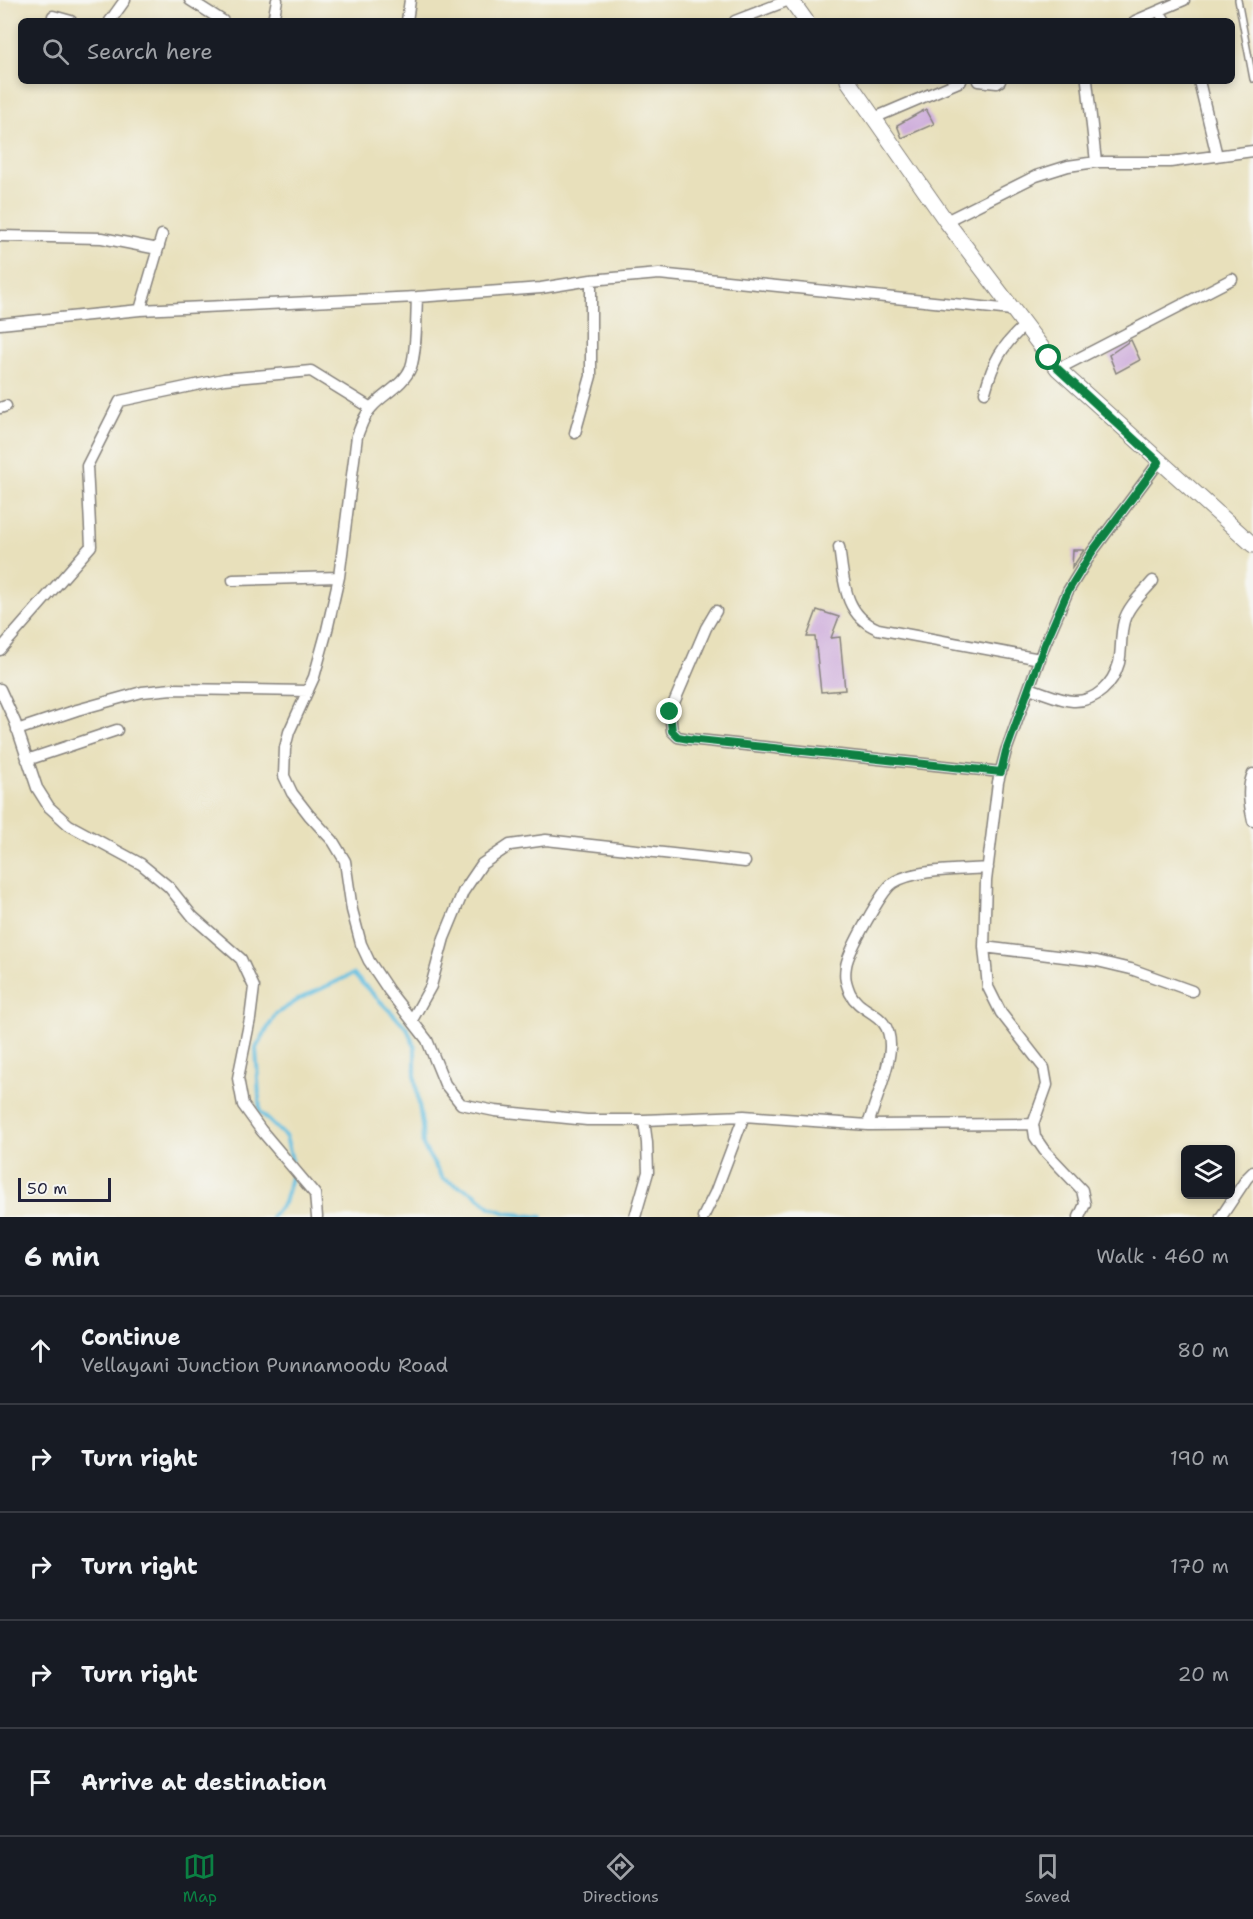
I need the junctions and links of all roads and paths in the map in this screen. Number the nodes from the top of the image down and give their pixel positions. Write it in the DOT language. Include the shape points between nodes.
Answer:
graph roads {
  1 [pos="125,0"];
  2 [pos="190,0"];
  3 [pos="277,0"];
  4 [pos="410,0"];
  5 [pos="790,0"];
  6 [pos="1184,0"];
  7 [pos="1238,0"];
  8 [pos="1159,11"];
  9 [pos="53,16"];
  10 [pos="60,18"];
  11 [pos="112,18"];
  12 [pos="218,18"];
  13 [pos="274,18"];
  14 [pos="407,18"];
  15 [pos="743,18"];
  16 [pos="804,18"];
  17 [pos="1142,18"];
  18 [pos="1163,18"];
  19 [pos="1253,79"];
  20 [pos="850,84"];
  21 [pos="955,84"];
  22 [pos="1087,84"];
  23 [pos="1200,84"];
  24 [pos="874,118"];
  25 [pos="1253,151"];
  26 [pos="1217,156"];
  27 [pos="1096,162"];
  28 [pos="946,221"];
  29 [pos="162,235"];
  30 [pos="0,236"];
  31 [pos="158,249"];
  32 [pos="1232,279"];
  33 [pos="591,280"];
  34 [pos="417,297"];
  35 [pos="140,310"];
  36 [pos="1012,310"];
  37 [pos="0,324"];
  38 [pos="1024,326"];
  39 [pos="1058,369"];
  40 [pos="985,392"];
  41 [pos="370,408"];
  42 [pos="575,433"];
  43 [pos="1159,462"];
  44 [pos="1253,545"];
  45 [pos="839,547"];
  46 [pos="339,577"];
  47 [pos="233,580"];
  48 [pos="1153,581"];
  49 [pos="716,611"];
  50 [pos="0,650"];
  51 [pos="1040,659"];
  52 [pos="1029,688"];
  53 [pos="0,689"];
  54 [pos="308,692"];
  55 [pos="17,730"];
  56 [pos="117,730"];
  57 [pos="27,760"];
  58 [pos="1001,772"];
  59 [pos="1253,774"];
  60 [pos="1253,821"];
  61 [pos="745,862"];
  62 [pos="988,868"];
  63 [pos="984,947"];
  64 [pos="1192,991"];
  65 [pos="412,1020"];
  66 [pos="744,1116"];
  67 [pos="644,1120"];
  68 [pos="1033,1124"];
  69 [pos="868,1125"];
  70 [pos="1253,1172"];
  71 [pos="317,1217"];
  72 [pos="635,1217"];
  73 [pos="704,1217"];
  74 [pos="1079,1217"];
  75 [pos="1221,1217"];
  1 -- 11 [label="street"];
  2 -- 12 [label="street"];
  3 -- 13 [label="street"];
  4 -- 14 [label="street"];
  5 -- 15 [label="street"];
  5 -- 16 [label="street"];
  6 -- 8 [label="street"];
  7 -- 19 [label="lane"];
  8 -- 17 [label="street"];
  8 -- 18 [label="street"];
  9 -- 10 [label="street"];
  20 -- 24 [label="street"];
  21 -- 24 [label="street"];
  22 -- 27 [label="street"];
  23 -- 26 [label="street"];
  24 -- 28 [label="street"];
  25 -- 26 [label="street"];
  26 -- 27 [label="street" via="1170,162"];
  27 -- 28 [label="street" via="1036,176"];
  28 -- 36 [label="street"];
  29 -- 31 [label="street"];
  30 -- 31 [label="street" via="102,238"];
  31 -- 35 [label="street"];
  32 -- 39 [label="street"];
  33 -- 34 [label="street" via="541,288"];
  33 -- 36 [label="street" via="659,274"];
  33 -- 42 [label="street" via="591,376"];
  34 -- 35 [label="street"];
  34 -- 41 [label="street" via="411,368"];
  35 -- 37 [label="street"];
  36 -- 38 [label="street"];
  38 -- 39 [label="street"];
  38 -- 40 [label="street" via="999,354"];
  39 -- 43 [label="street"];
  41 -- 46 [label="street" via="357,436"];
  41 -- 50 [label="street" via="311,371 224,379 120,401 87,466 91,546"];
  43 -- 44 [label="street"];
  43 -- 51 [label="street" via="1068,591"];
  45 -- 51 [label="street" via="851,606 866,624"];
  46 -- 47 [label="street"];
  46 -- 54 [label="street"];
  48 -- 52 [label="street" via="1129,609 1118,664 1102,692 1073,700"];
  49 -- 58 [label="street" via="670,712 672,731 678,737"];
  51 -- 52 [label="street"];
  52 -- 58 [label="street"];
  53 -- 55 [label="street"];
  54 -- 55 [label="street" via="172,688 142,692"];
  54 -- 65 [label="street" via="289,732 284,776 292,793 345,861 361,944 389,992"];
  55 -- 57 [label="street"];
  56 -- 57 [label="street"];
  57 -- 71 [label="street" via="49,807 69,825 141,864 241,959 254,987 238,1078 243,1105 315,1194"];
  58 -- 62 [label="street"];
  59 -- 60 [label="street"];
  61 -- 65 [label="street" via="546,840 510,845 482,864 463,892 444,938 431,986"];
  62 -- 63 [label="street"];
  62 -- 69 [label="street" via="916,874 892,883 877,902 846,964 845,981 852,997 880,1018 891,1045"];
  63 -- 64 [label="street" via="1131,969"];
  63 -- 68 [label="street" via="988,987 1001,1013 1044,1068 1047,1085"];
  65 -- 67 [label="street" via="428,1040 445,1084 461,1104 564,1118"];
  66 -- 67 [label="street"];
  66 -- 69 [label="street"];
  66 -- 73 [label="street"];
  67 -- 72 [label="street" via="648,1172"];
  68 -- 69 [label="street"];
  68 -- 74 [label="street" via="1035,1137 1044,1150 1082,1190 1085,1204"];
  70 -- 75 [label="street"];
}
